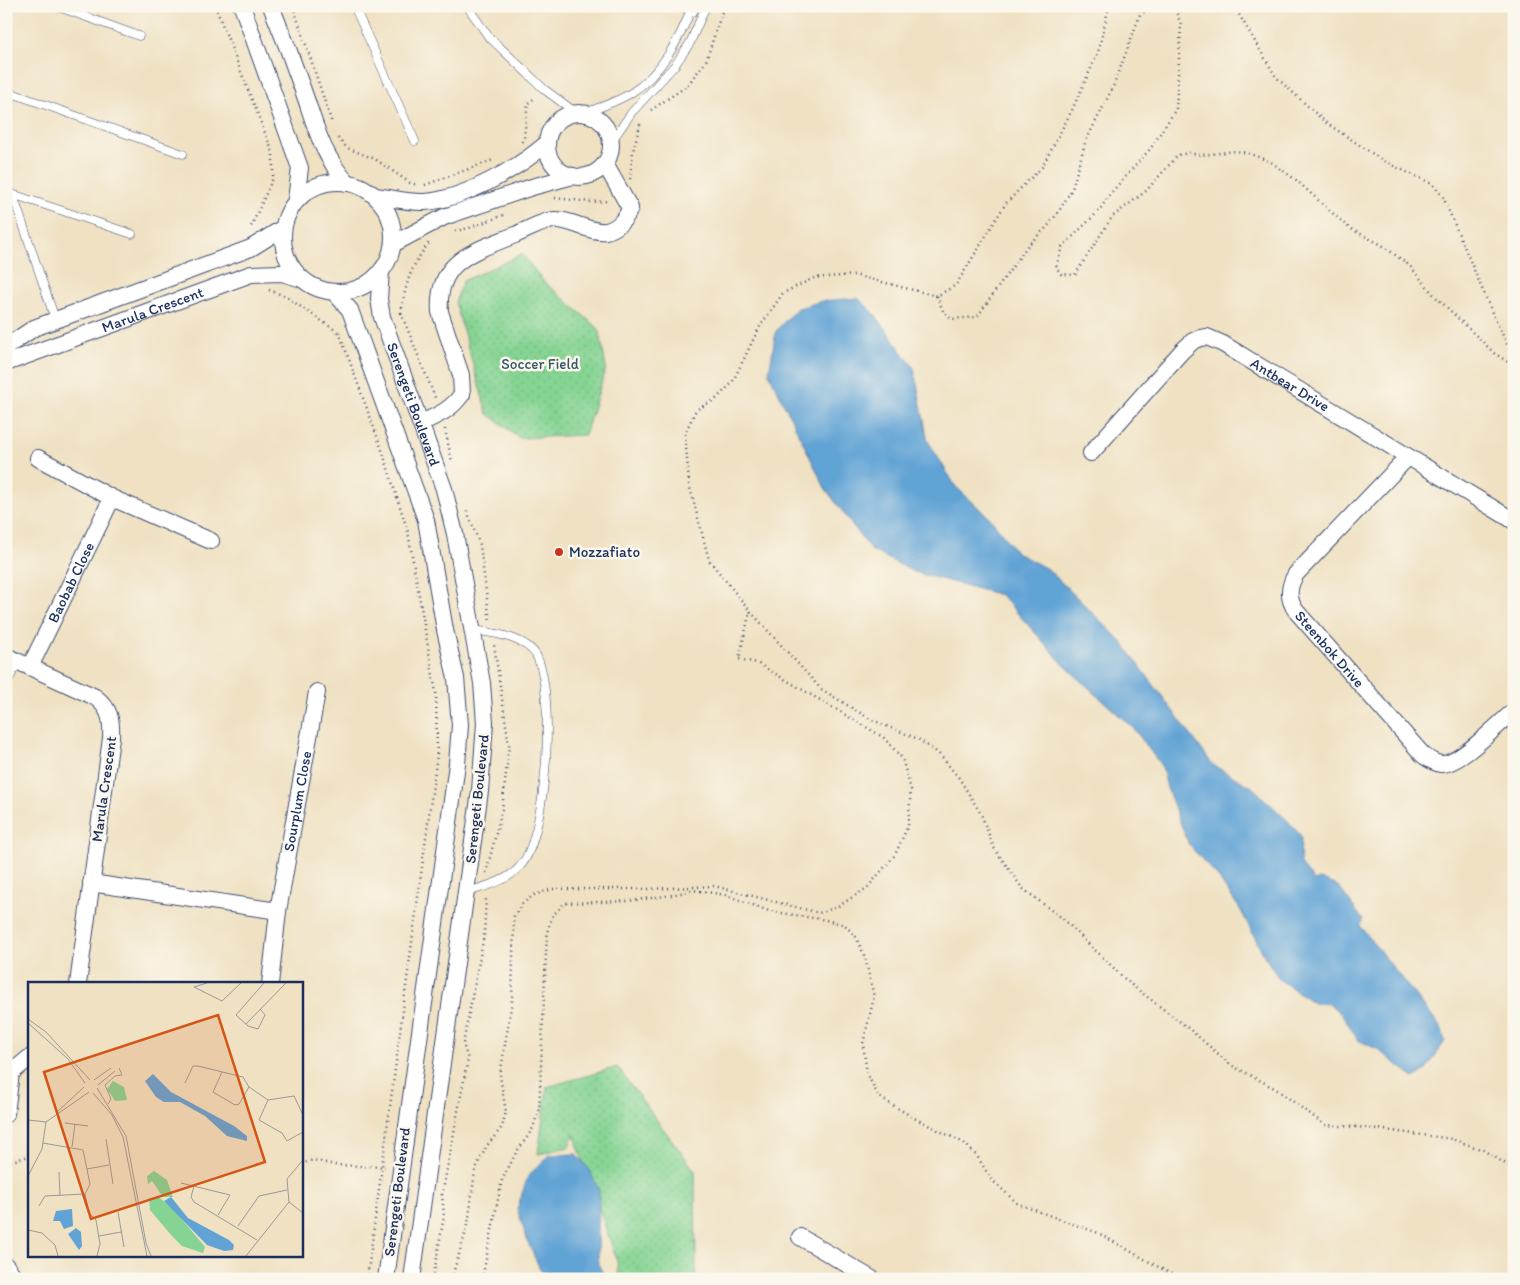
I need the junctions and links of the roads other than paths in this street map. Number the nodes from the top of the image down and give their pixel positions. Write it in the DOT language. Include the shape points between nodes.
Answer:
graph roads {
  1 [pos="56,6"];
  2 [pos="242,6"];
  3 [pos="271,6"];
  4 [pos="354,6"];
  5 [pos="467,6"];
  6 [pos="681,6"];
  7 [pos="706,6"];
  8 [pos="692,9"];
  9 [pos="702,16"];
  10 [pos="139,36"];
  11 [pos="6,91"];
  12 [pos="580,113"];
  13 [pos="415,141"];
  14 [pos="611,142"];
  15 [pos="546,144"];
  16 [pos="183,154"];
  17 [pos="605,164"];
  18 [pos="573,176"];
  19 [pos="347,183"];
  20 [pos="10,193"];
  21 [pos="375,196"];
  22 [pos="296,200"];
  23 [pos="283,228"];
  24 [pos="132,234"];
  25 [pos="393,244"];
  26 [pos="381,271"];
  27 [pos="302,279"];
  28 [pos="334,292"];
  29 [pos="109,300"];
  30 [pos="55,319"];
  31 [pos="117,322"];
  32 [pos="63,343"];
  33 [pos="6,347"];
  34 [pos="6,363"];
  35 [pos="421,423"];
  36 [pos="1091,453"];
  37 [pos="38,458"];
  38 [pos="1408,458"];
  39 [pos="112,498"];
  40 [pos="1514,521"];
  41 [pos="211,541"];
  42 [pos="474,630"];
  43 [pos="18,662"];
  44 [pos="6,685"];
  45 [pos="317,692"];
  46 [pos="1514,710"];
  47 [pos="91,883"];
  48 [pos="465,893"];
  49 [pos="278,911"];
  50 [pos="78,982"];
  51 [pos="270,982"];
  52 [pos="28,1059"];
  53 [pos="9,1073"];
  54 [pos="6,1114"];
  55 [pos="800,1237"];
  56 [pos="6,1266"];
  57 [pos="16,1279"];
  58 [pos="386,1279"];
  59 [pos="412,1279"];
  60 [pos="872,1279"];
  1 -- 10 [label="lane"];
  2 -- 22 [label="street" via="300,168"];
  3 -- 19 [label="street" via="319,140 332,165"];
  4 -- 13 [label="lane"];
  5 -- 12 [label="lane" via="488,36 545,90"];
  6 -- 8 [label="lane"];
  7 -- 9 [label="lane"];
  8 -- 9 [label="lane"];
  8 -- 12 [label="lane" via="672,48 630,94"];
  9 -- 14 [label="lane" via="690,43 675,65 632,112"];
  11 -- 16 [label="lane"];
  12 -- 14 [label="street" via="603,123"];
  12 -- 15 [label="street" via="556,121"];
  14 -- 17 [label="street"];
  15 -- 18 [label="street" via="555,168"];
  15 -- 21 [label="street" via="518,166 468,189 428,202"];
  17 -- 18 [label="street" via="587,176"];
  17 -- 35 [label="street" via="630,208 613,230 604,232 555,220 474,252 458,260 451,268 439,301 461,375 462,394 442,414"];
  18 -- 25 [label="street" via="433,222"];
  19 -- 21 [label="street" via="361,186"];
  19 -- 22 [label="street" via="326,182 309,189"];
  20 -- 24 [label="lane"];
  20 -- 30 [label="lane"];
  21 -- 25 [label="street" via="393,226"];
  22 -- 23 [label="street" via="286,215"];
  23 -- 27 [label="street" via="284,253 292,270"];
  23 -- 29 [label="street, Marula Crescent" via="251,248"];
  25 -- 26 [label="street" via="389,261"];
  26 -- 28 [label="street" via="362,288"];
  26 -- 35 [label="street, Serengeti Boulevard" via="379,299 382,317"];
  27 -- 28 [label="street" via="324,291"];
  27 -- 31 [label="street, Marula Crescent" via="261,272"];
  28 -- 58 [label="street, Serengeti Boulevard" via="350,310 426,520 456,678 460,725"];
  29 -- 30 [label="street, Marula Crescent"];
  29 -- 31 [label="street"];
  30 -- 32 [label="street"];
  30 -- 33 [label="street, Marula Crescent" via="20,336"];
  31 -- 32 [label="street, Marula Crescent"];
  32 -- 34 [label="street, Marula Crescent"];
  35 -- 42 [label="street, Serengeti Boulevard" via="444,489"];
  36 -- 38 [label="street, Antbear Drive" via="1193,341 1207,338 1277,375"];
  37 -- 39 [label="street"];
  38 -- 40 [label="street, Antbear Drive"];
  38 -- 46 [label="street, Steenbok Drive" via="1296,574 1289,590 1290,601 1432,762 1442,764 1459,757"];
  39 -- 41 [label="street"];
  39 -- 43 [label="street, Baobab Close"];
  42 -- 48 [label="street, Serengeti Boulevard" via="485,724 480,791"];
  42 -- 48 [label="lane" via="526,644 536,655 544,679 548,742 537,825 530,852 509,877"];
  43 -- 44 [label="lane"];
  43 -- 47 [label="street, Marula Crescent" via="94,697 109,711 111,738"];
  45 -- 49 [label="street, Sourplum Close"];
  47 -- 49 [label="street"];
  47 -- 50 [label="street, Marula Crescent"];
  48 -- 59 [label="street, Serengeti Boulevard"];
  49 -- 51 [label="street, Sourplum Close"];
  52 -- 53 [label="street"];
  53 -- 54 [label="street"];
  55 -- 60 [label="street"];
  56 -- 57 [label="street"];
}
